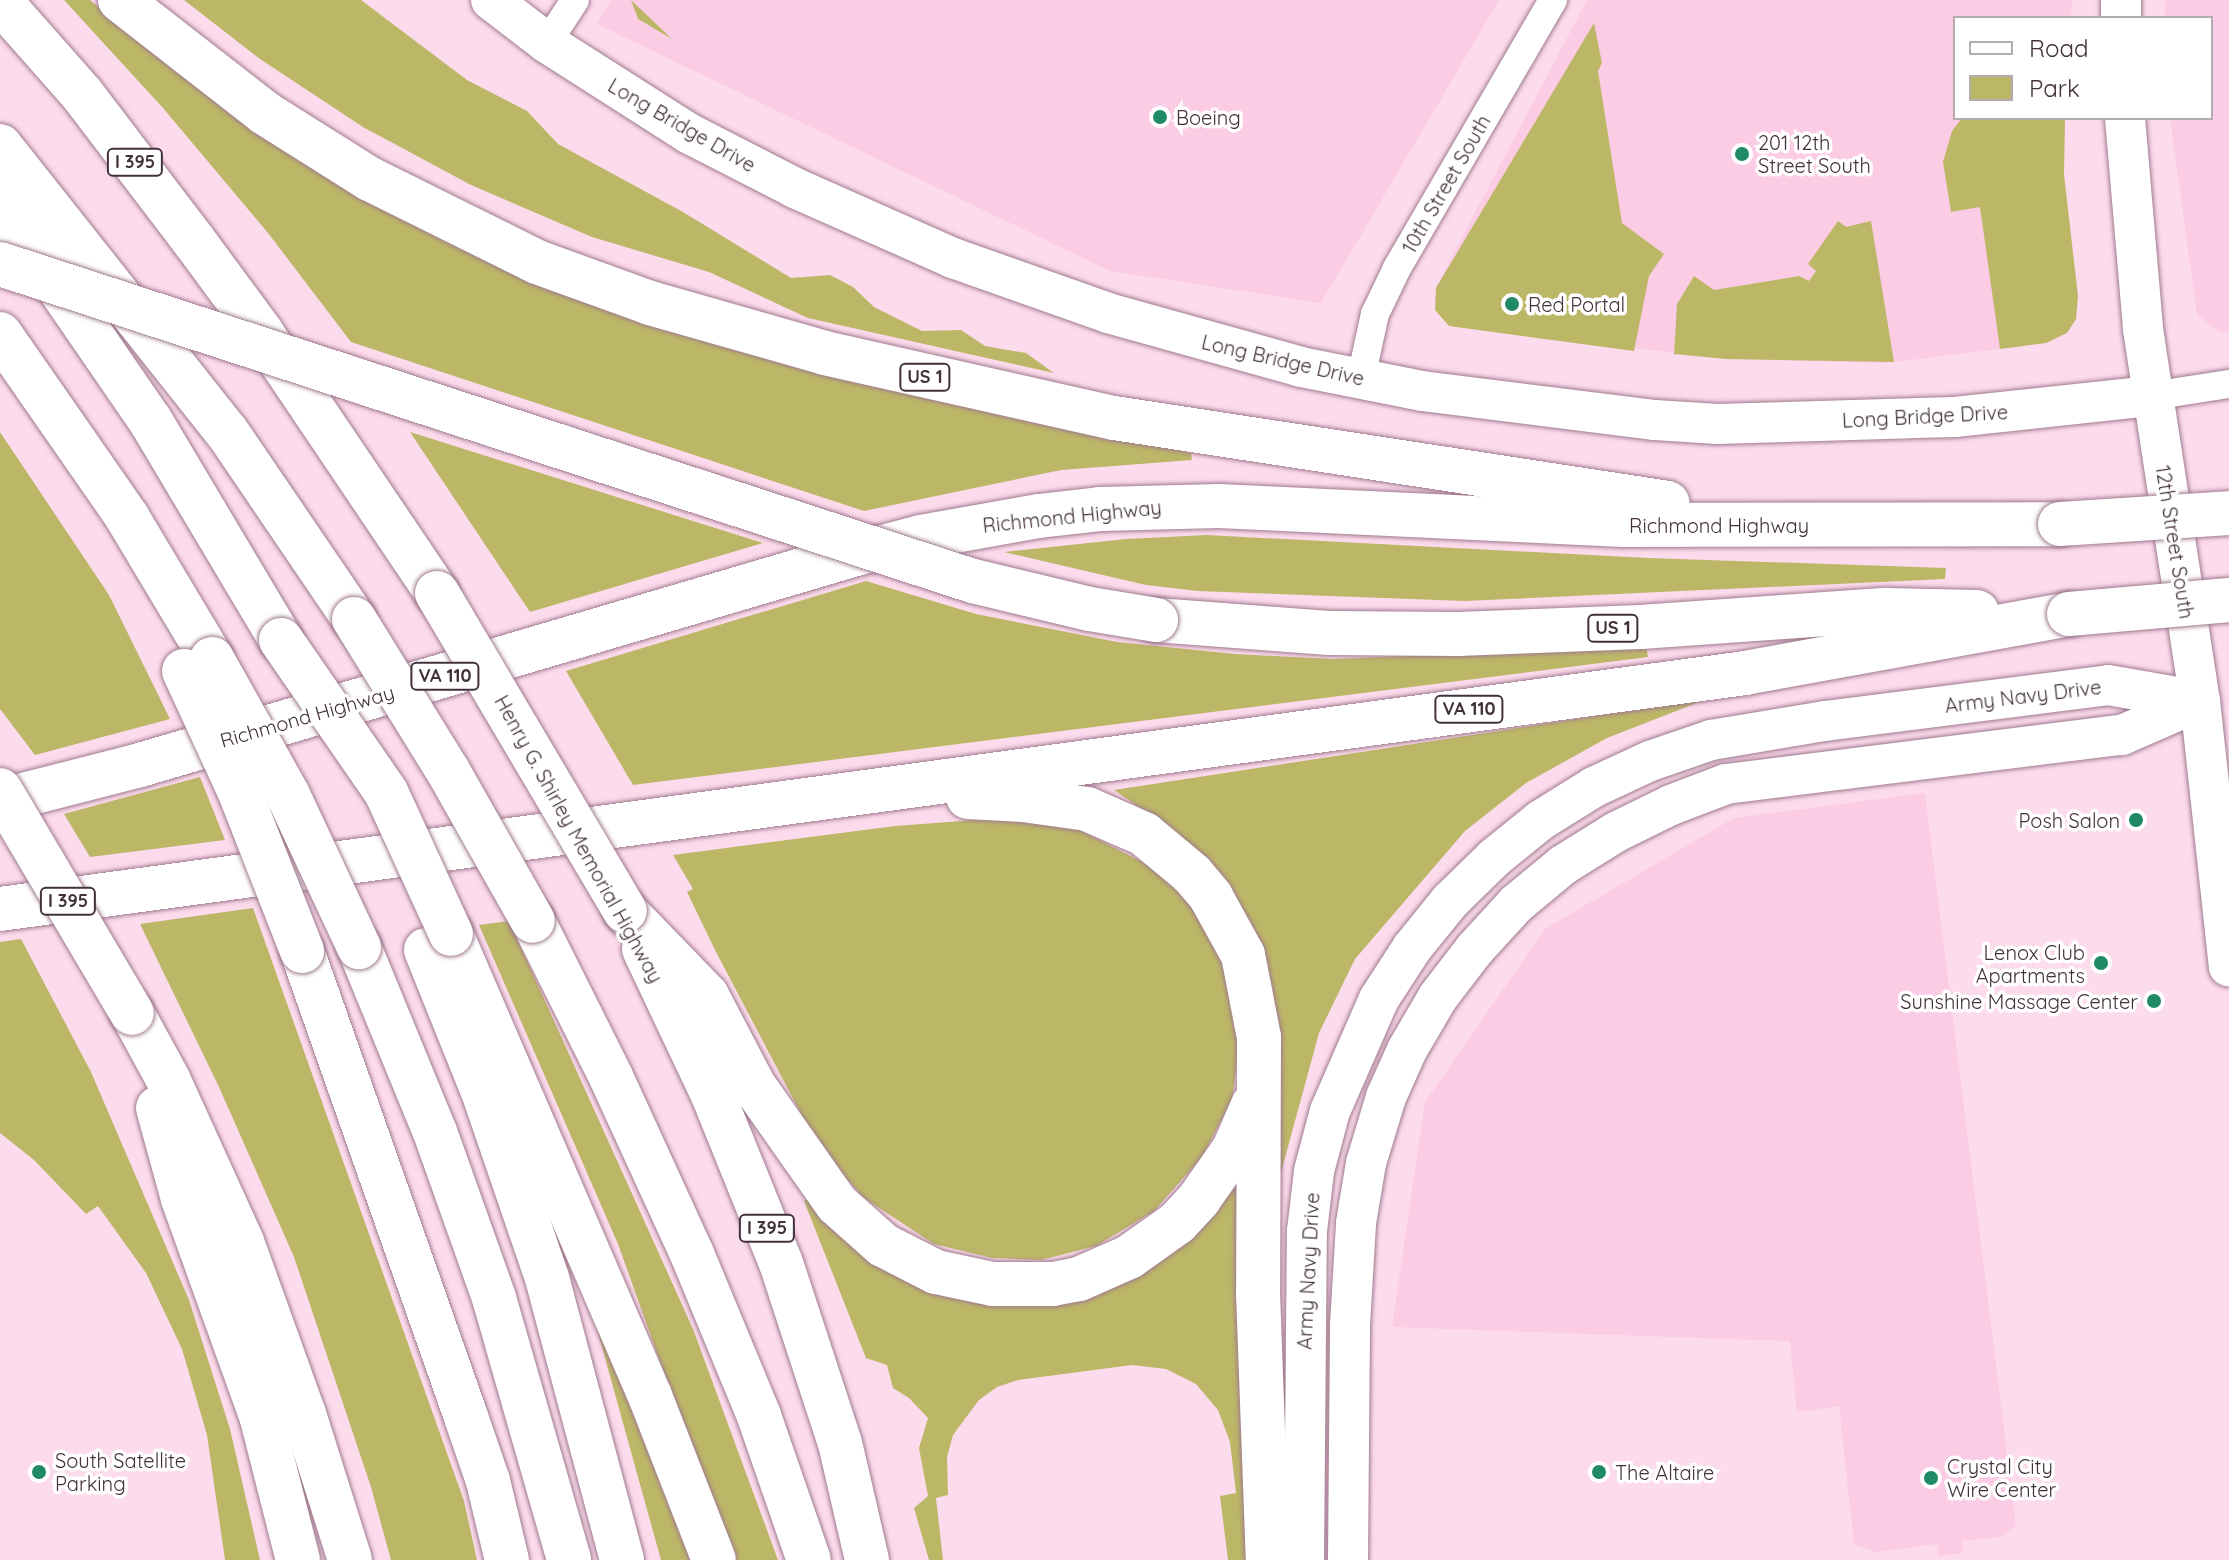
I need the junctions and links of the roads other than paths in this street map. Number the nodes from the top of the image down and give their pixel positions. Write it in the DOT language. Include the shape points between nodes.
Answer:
graph roads {
  1 [pos="120,0"];
  2 [pos="491,0"];
  3 [pos="575,0"];
  4 [pos="1553,0"];
  5 [pos="0,1"];
  6 [pos="547,43"];
  7 [pos="2125,120"];
  8 [pos="0,146"];
  9 [pos="0,202"];
  10 [pos="0,264"];
  11 [pos="7,343"];
  12 [pos="1361,378"];
  13 [pos="2229,384"];
  14 [pos="2152,396"];
  15 [pos="2229,513"];
  16 [pos="1813,525"];
  17 [pos="2229,600"];
  18 [pos="2069,614"];
  19 [pos="198,665"];
  20 [pos="1982,701"];
  21 [pos="2200,701"];
  22 [pos="1711,740"];
  23 [pos="1988,751"];
  24 [pos="1726,784"];
  25 [pos="0,790"];
  26 [pos="866,792"];
  27 [pos="0,801"];
  28 [pos="0,909"];
  29 [pos="625,911"];
  30 [pos="437,938"];
  31 [pos="2229,966"];
  32 [pos="132,1013"];
  33 [pos="1341,1080"];
  34 [pos="1258,1092"];
  35 [pos="1386,1097"];
  36 [pos="298,1560"];
  37 [pos="350,1560"];
  38 [pos="507,1560"];
  39 [pos="569,1560"];
  40 [pos="622,1560"];
  41 [pos="714,1560"];
  42 [pos="809,1560"];
  43 [pos="867,1560"];
  44 [pos="1268,1560"];
  45 [pos="1304,1560"];
  46 [pos="1348,1560"];
  1 -- 16 [label="highway, US 1" via="265,113 370,179 537,262 650,303 825,353 1129,421"];
  2 -- 6 [label="street, Long Bridge Drive"];
  3 -- 6 [label="street"];
  4 -- 12 [label="street, 10th Street South" via="1397,268 1375,314"];
  5 -- 29 [label="highway, Henry G. Shirley Memorial Highway / I 395, bridge" via="82,94 269,344 437,593"];
  6 -- 12 [label="street, Long Bridge Drive" via="690,134 795,188 953,258 1188,338"];
  7 -- 14 [label="street, 12th Street South"];
  8 -- 42 [label="highway, bridge" via="210,410 354,619 448,771 533,921 692,1254 759,1416"];
  9 -- 30 [label="highway, bridge" via="150,420 281,640 386,792"];
  10 -- 18 [label="highway, US 1, bridge" via="973,581 1090,609 1156,620 1413,634 1640,627 1886,610"];
  11 -- 19 [label="highway" via="93,514"];
  12 -- 14 [label="street, Long Bridge Drive" via="1438,393 1718,424 1955,417"];
  13 -- 14 [label="street"];
  14 -- 21 [label="street, 12th Street South"];
  15 -- 16 [label="highway, Richmond Highway / US 1, bridge" via="2060,524"];
  16 -- 27 [label="highway, Richmond Highway / VA 110" via="1535,523 1219,506 1100,509 997,522 803,568"];
  17 -- 18 [label="highway, US 1, bridge"];
  18 -- 26 [label="highway, VA 110" via="1745,673"];
  19 -- 38 [label="highway, bridge" via="466,1417"];
  19 -- 39 [label="highway, bridge" via="288,795 359,947 435,1132 494,1298"];
  20 -- 21 [label="street, Army Navy Drive" via="2108,685"];
  20 -- 22 [label="street, Army Navy Drive"];
  20 -- 23 [label="street"];
  21 -- 23 [label="street" via="2122,735"];
  21 -- 31 [label="street, 12th Street South"];
  22 -- 24 [label="street"];
  22 -- 33 [label="street, Army Navy Drive" via="1594,787 1494,858 1412,948 1379,999"];
  23 -- 24 [label="street"];
  24 -- 35 [label="street" via="1616,832 1563,865 1516,904 1438,997"];
  25 -- 32 [label="highway, I 395, bridge"];
  26 -- 28 [label="highway, VA 110"];
  26 -- 34 [label="highway" via="1057,803 1087,809 1144,834 1211,897 1243,955 1256,1011"];
  29 -- 34 [label="highway" via="707,996 754,1086 837,1204 883,1245 936,1272 993,1284 1053,1284 1129,1257 1177,1223 1219,1174"];
  29 -- 43 [label="highway, Henry G. Shirley Memorial Highway / I 395" via="713,1095 781,1263 840,1443"];
  30 -- 40 [label="highway" via="547,1278"];
  30 -- 41 [label="highway" via="650,1396"];
  32 -- 36 [label="highway" via="183,1199 262,1419"];
  32 -- 37 [label="highway, I 395" via="242,1242"];
  33 -- 35 [label="street"];
  33 -- 45 [label="street, Army Navy Drive" via="1314,1171 1307,1231"];
  34 -- 44 [label="highway" via="1259,1356"];
  35 -- 46 [label="street" via="1366,1163 1356,1223"];
}
